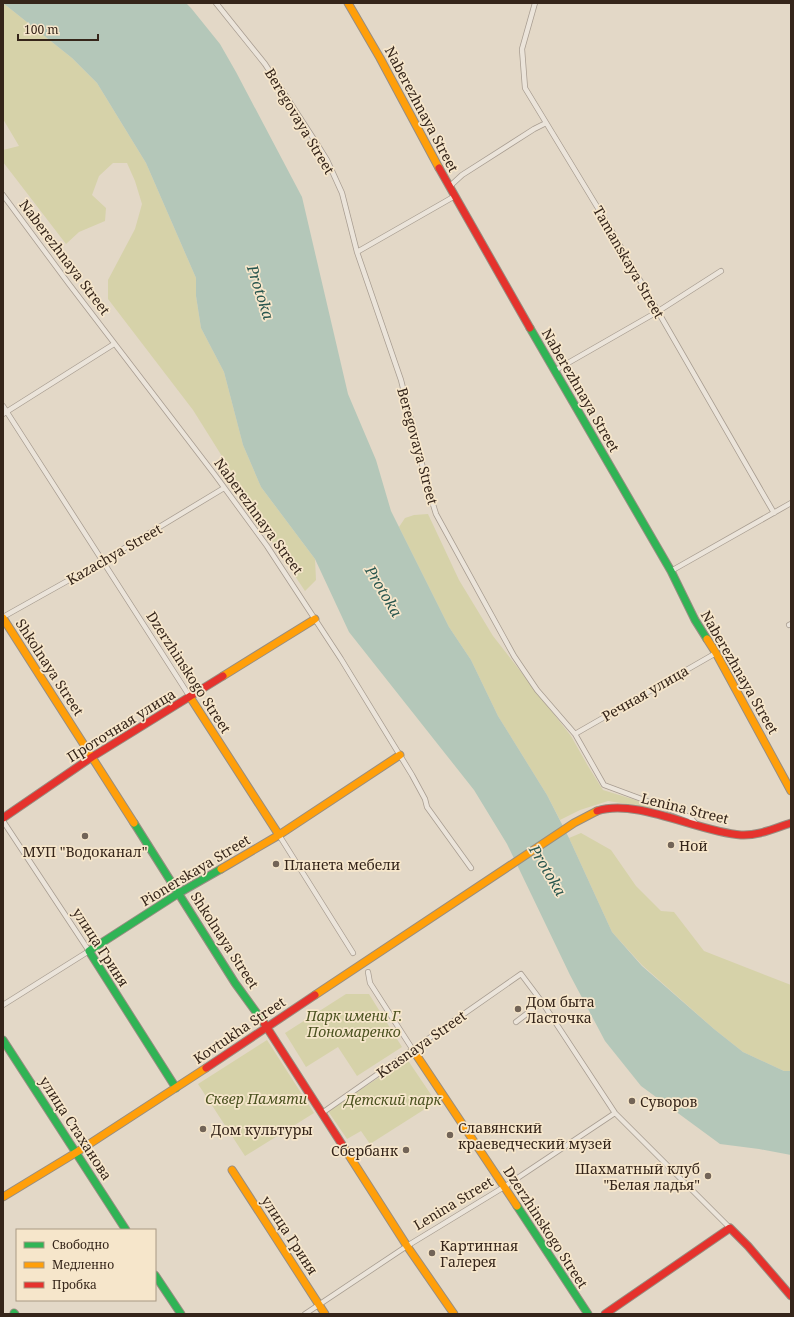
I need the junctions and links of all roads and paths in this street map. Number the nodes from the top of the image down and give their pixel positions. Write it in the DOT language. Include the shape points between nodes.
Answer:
graph roads {
  1 [pos="216,3"];
  2 [pos="348,3"];
  3 [pos="535,3"];
  4 [pos="546,123"];
  5 [pos="449,187"];
  6 [pos="3,195"];
  7 [pos="455,196"];
  8 [pos="357,252"];
  9 [pos="720,271"];
  10 [pos="657,312"];
  11 [pos="114,344"];
  12 [pos="554,371"];
  13 [pos="3,406"];
  14 [pos="5,413"];
  15 [pos="224,488"];
  16 [pos="791,503"];
  17 [pos="774,513"];
  18 [pos="103,562"];
  19 [pos="671,571"];
  20 [pos="3,617"];
  21 [pos="315,619"];
  22 [pos="716,653"];
  23 [pos="190,697"];
  24 [pos="575,734"];
  25 [pos="400,756"];
  26 [pos="92,757"];
  27 [pos="791,791"];
  28 [pos="3,819"];
  29 [pos="791,823"];
  30 [pos="698,826"];
  31 [pos="279,835"];
  32 [pos="471,868"];
  33 [pos="486,880"];
  34 [pos="179,892"];
  35 [pos="89,951"];
  36 [pos="353,953"];
  37 [pos="368,972"];
  38 [pos="542,1002"];
  39 [pos="3,1005"];
  40 [pos="516,1022"];
  41 [pos="267,1027"];
  42 [pos="3,1040"];
  43 [pos="413,1050"];
  44 [pos="176,1088"];
  45 [pos="322,1113"];
  46 [pos="615,1113"];
  47 [pos="77,1152"];
  48 [pos="232,1170"];
  49 [pos="504,1187"];
  50 [pos="3,1197"];
  51 [pos="730,1228"];
  52 [pos="125,1229"];
  53 [pos="407,1246"];
  54 [pos="156,1276"];
  55 [pos="791,1296"];
  56 [pos="319,1305"];
  57 [pos="181,1314"];
  58 [pos="305,1314"];
  59 [pos="325,1314"];
  60 [pos="454,1314"];
  61 [pos="588,1314"];
  62 [pos="605,1314"];
  1 -- 8 [label="street, Beregovaya Street" via="265,64 324,155 342,193"];
  2 -- 5 [label="street, Naberezhnaya Street"];
  3 -- 4 [label="street, Tamanskaya Street" via="522,49 522,58 526,88"];
  4 -- 5 [label="street" via="462,175"];
  4 -- 10 [label="street, Tamanskaya Street" via="607,222"];
  5 -- 7 [label="street, Naberezhnaya Street"];
  6 -- 11 [label="street, Naberezhnaya Street"];
  7 -- 8 [label="street"];
  7 -- 12 [label="street, Naberezhnaya Street"];
  8 -- 24 [label="street, Beregovaya Street" via="401,380 436,514 514,656 537,690"];
  9 -- 10 [label="street"];
  10 -- 12 [label="street"];
  10 -- 17 [label="street, Tamanskaya Street"];
  11 -- 14 [label="street"];
  11 -- 15 [label="street, Naberezhnaya Street"];
  12 -- 19 [label="street, Naberezhnaya Street"];
  13 -- 14 [label="street, Dzerzhinskogo Street"];
  14 -- 18 [label="street, Dzerzhinskogo Street"];
  15 -- 18 [label="street, Kazachya Street"];
  15 -- 21 [label="street, Naberezhnaya Street" via="267,546"];
  16 -- 17 [label="street"];
  17 -- 19 [label="street"];
  18 -- 20 [label="street, Kazachya Street"];
  18 -- 23 [label="street, Dzerzhinskogo Street"];
  19 -- 22 [label="street, Naberezhnaya Street" via="695,620"];
  20 -- 26 [label="street, Shkolnaya Street"];
  21 -- 23 [label="street, Проточная улица"];
  21 -- 25 [label="street, Naberezhnaya Street"];
  22 -- 24 [label="street, Речная улица"];
  22 -- 27 [label="street, Naberezhnaya Street"];
  23 -- 26 [label="street, Проточная улица"];
  23 -- 31 [label="street, Dzerzhinskogo Street"];
  24 -- 30 [label="street, Beregovaya Street" via="604,785 690,817"];
  25 -- 31 [label="street, Pionerskaya Street"];
  25 -- 32 [label="street, Naberezhnaya Street" via="425,799 426,807"];
  26 -- 28 [label="street, Проточная улица"];
  26 -- 34 [label="street, Shkolnaya Street"];
  28 -- 35 [label="street, улица Гриня"];
  29 -- 30 [label="street, Lenina Street" via="752,835"];
  30 -- 33 [label="street, Lenina Street" via="640,810 607,808 574,822"];
  31 -- 34 [label="street, Pionerskaya Street"];
  31 -- 36 [label="street, Dzerzhinskogo Street"];
  33 -- 41 [label="street, Kovtukha Street"];
  34 -- 35 [label="street, Pionerskaya Street"];
  34 -- 41 [label="street, Shkolnaya Street"];
  35 -- 39 [label="street, Pionerskaya Street"];
  35 -- 44 [label="street, улица Гриня"];
  37 -- 43 [label="street, Dzerzhinskogo Street" via="370,982"];
  38 -- 40 [label="street"];
  38 -- 43 [label="street, Krasnaya Street" via="521,974"];
  38 -- 46 [label="street"];
  41 -- 44 [label="street, Kovtukha Street"];
  41 -- 45 [label="street, Shkolnaya Street"];
  42 -- 47 [label="street, улица Стаханова"];
  43 -- 45 [label="street, Krasnaya Street"];
  43 -- 49 [label="street, Dzerzhinskogo Street"];
  44 -- 47 [label="street, Kovtukha Street"];
  45 -- 53 [label="street, Shkolnaya Street"];
  46 -- 49 [label="street, Lenina Street"];
  46 -- 51 [label="street"];
  47 -- 50 [label="street, Kovtukha Street"];
  47 -- 52 [label="street, улица Стаханова"];
  48 -- 56 [label="street, улица Гриня"];
  49 -- 53 [label="street, Lenina Street"];
  49 -- 61 [label="street, Dzerzhinskogo Street"];
  51 -- 55 [label="street"];
  51 -- 62 [label="street"];
  53 -- 56 [label="street, Lenina Street"];
  53 -- 60 [label="street, Shkolnaya Street"];
  54 -- 57 [label="street"];
  56 -- 58 [label="street, Lenina Street"];
  56 -- 59 [label="street, улица Гриня"];
}
